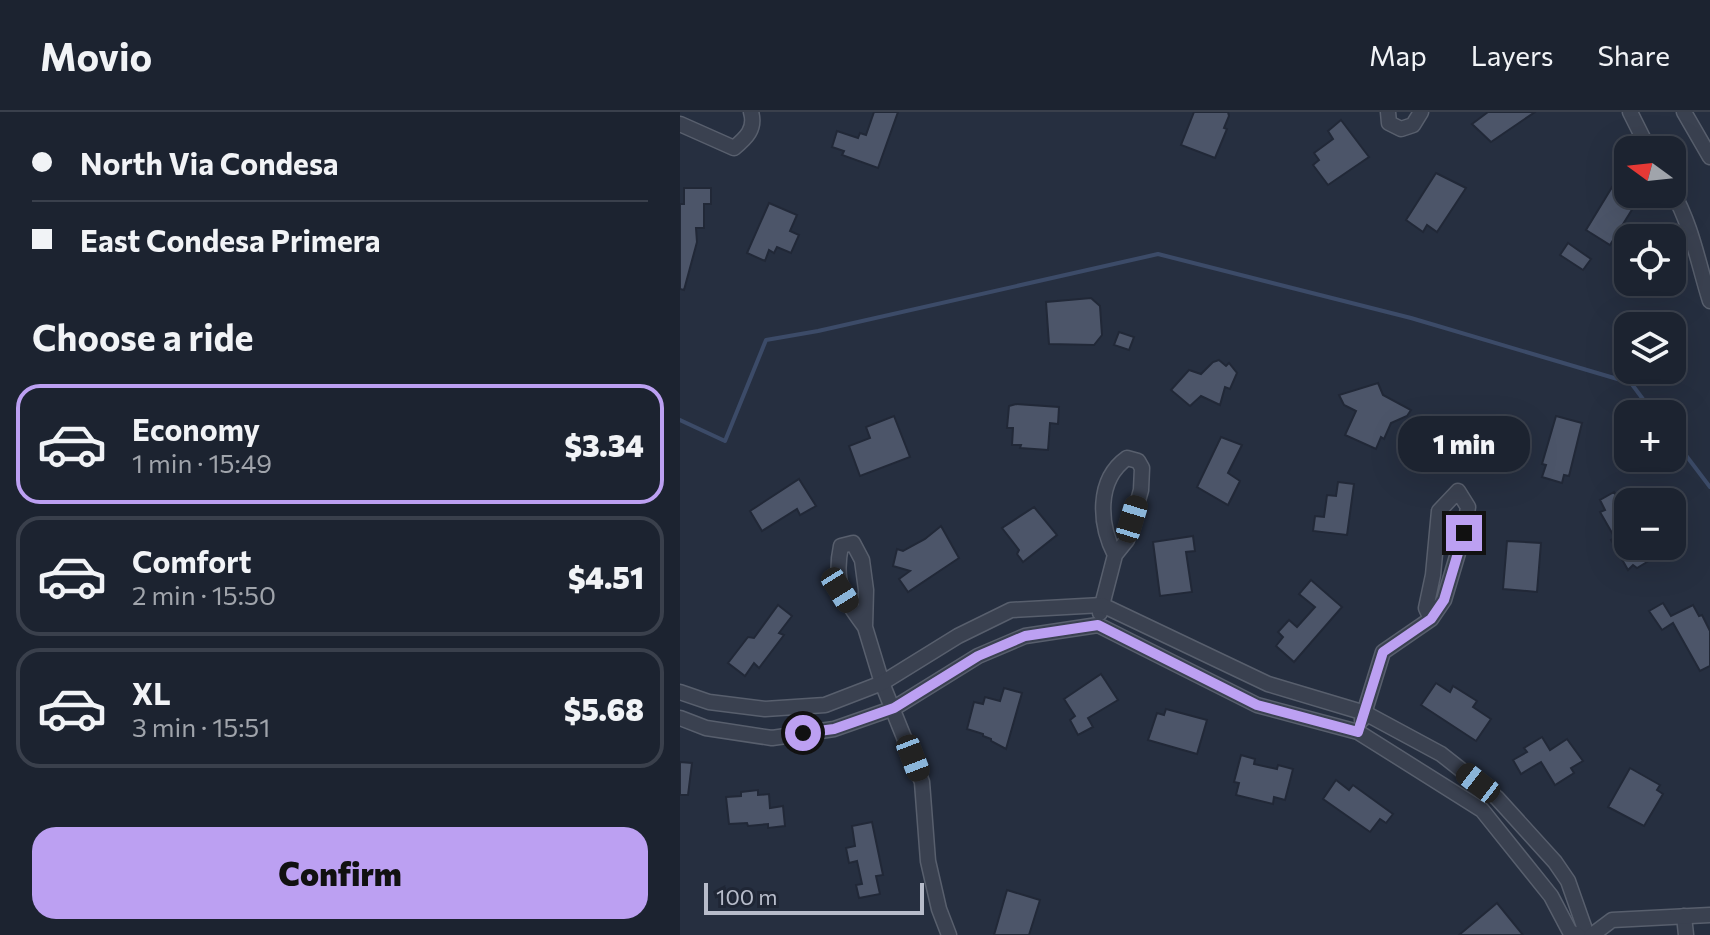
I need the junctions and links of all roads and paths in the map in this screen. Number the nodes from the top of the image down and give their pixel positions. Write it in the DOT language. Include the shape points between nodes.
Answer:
graph roads {
  1 [pos="751,112"];
  2 [pos="1388,112"];
  3 [pos="1421,112"];
  4 [pos="1684,112"];
  5 [pos="1632,113"];
  6 [pos="680,124"];
  7 [pos="1643,136"];
  8 [pos="1710,157"];
  9 [pos="1682,208"];
  10 [pos="1710,301"];
  11 [pos="1115,555"];
  12 [pos="1102,605"];
  13 [pos="1431,619"];
  14 [pos="1098,625"];
  15 [pos="865,627"];
  16 [pos="882,683"];
  17 [pos="680,692"];
  18 [pos="894,708"];
  19 [pos="1365,713"];
  20 [pos="680,718"];
  21 [pos="1358,732"];
  22 [pos="1710,915"];
  23 [pos="1684,916"];
  24 [pos="949,935"];
  25 [pos="1578,935"];
  26 [pos="1589,935"];
  27 [pos="1686,935"];
  1 -- 6 [label="street" via="751,131 734,148"];
  2 -- 3 [label="street" via="1389,123 1401,129 1413,125"];
  4 -- 8 [label="street"];
  5 -- 7 [label="street"];
  9 -- 10 [label="street"];
  11 -- 11 [label="street" via="1127,540 1141,490 1142,468 1127,458 1115,466 1104,491 1102,515"];
  11 -- 12 [label="street"];
  12 -- 14 [label="street"];
  12 -- 16 [label="street" via="1011,610"];
  12 -- 19 [label="street" via="1268,684"];
  13 -- 13 [label="street" via="1444,600 1464,533 1468,507 1458,491 1439,511 1426,608"];
  13 -- 19 [label="street" via="1383,652"];
  14 -- 18 [label="street" via="1025,636 978,656"];
  14 -- 21 [label="street" via="1257,705"];
  15 -- 15 [label="street" via="862,560 853,543 841,546 840,590"];
  15 -- 16 [label="street"];
  16 -- 17 [label="street" via="825,705 765,709 709,702"];
  16 -- 18 [label="street"];
  18 -- 20 [label="street" via="834,729 772,738 706,728"];
  18 -- 24 [label="street" via="922,782 928,861"];
  19 -- 21 [label="street"];
  19 -- 26 [label="street" via="1441,754 1497,798 1568,881"];
  21 -- 25 [label="street" via="1482,810 1551,896 1570,932"];
  22 -- 23 [label="street"];
  23 -- 26 [label="street" via="1612,920"];
  23 -- 27 [label="street"];
}
